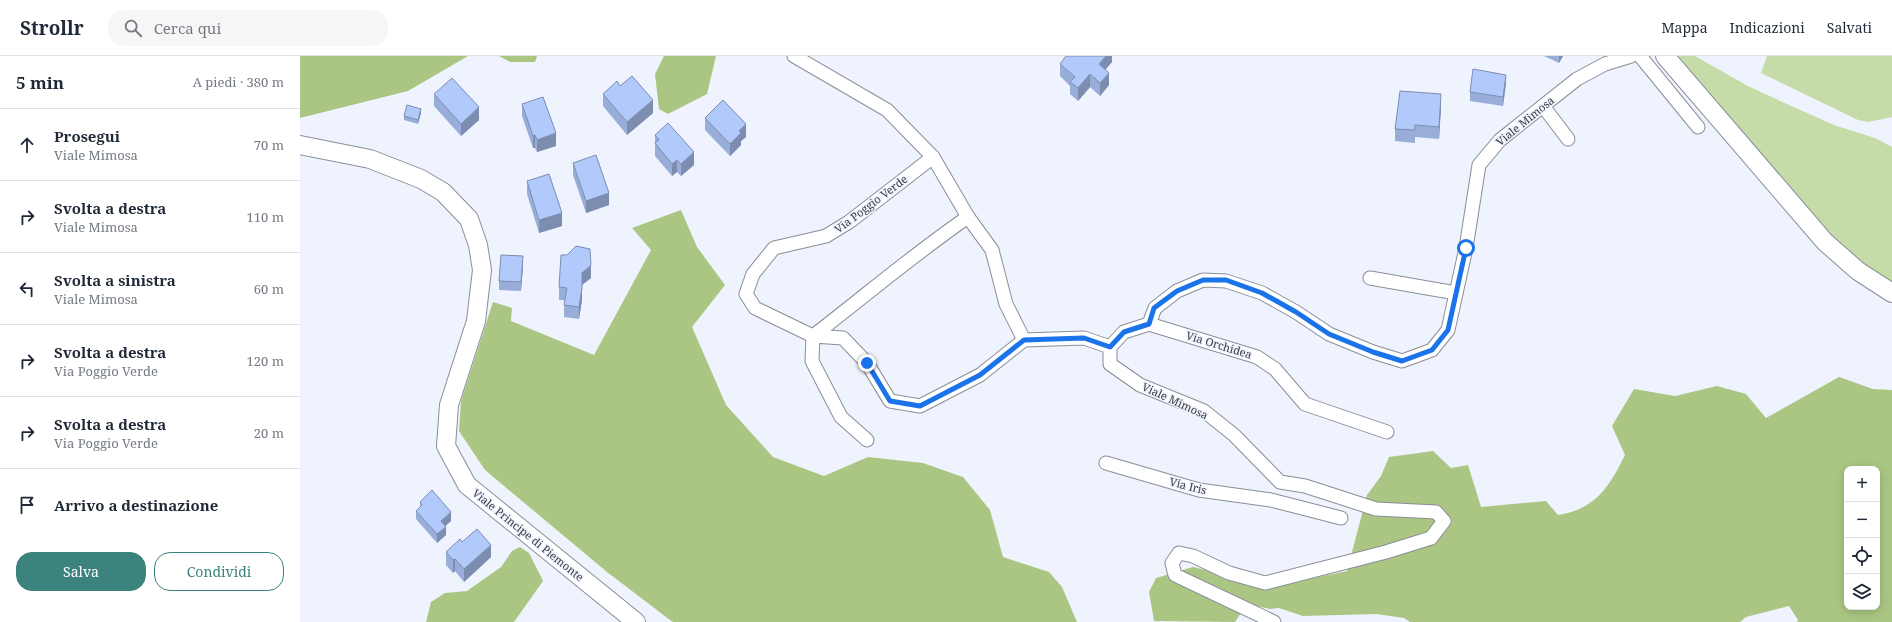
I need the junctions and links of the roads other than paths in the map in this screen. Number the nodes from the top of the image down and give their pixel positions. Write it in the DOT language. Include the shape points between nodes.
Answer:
graph roads {
  1 [pos="794,56"];
  2 [pos="1631,56"];
  3 [pos="1640,56"];
  4 [pos="1665,56"];
  5 [pos="1543,106"];
  6 [pos="1698,127"];
  7 [pos="1568,139"];
  8 [pos="300,145"];
  9 [pos="933,157"];
  10 [pos="968,217"];
  11 [pos="1370,278"];
  12 [pos="1892,292"];
  13 [pos="1456,293"];
  14 [pos="1149,324"];
  15 [pos="813,336"];
  16 [pos="1024,340"];
  17 [pos="1110,347"];
  18 [pos="1387,432"];
  19 [pos="867,440"];
  20 [pos="1106,463"];
  21 [pos="1280,482"];
  22 [pos="1272,500"];
  23 [pos="1341,518"];
  24 [pos="636,622"];
  25 [pos="1274,622"];
  1 -- 9 [label="street" via="887,110"];
  2 -- 5 [label="street, Viale Mimosa" via="1605,64 1577,79"];
  3 -- 6 [label="street"];
  4 -- 12 [label="street" via="1824,242 1858,271"];
  5 -- 7 [label="street"];
  5 -- 13 [label="street, Viale Mimosa" via="1500,140 1479,165"];
  8 -- 24 [label="street, Viale Principe di Piemonte" via="370,159 421,179 443,192 469,220 478,245 482,270 476,321 449,405 446,446 467,485"];
  9 -- 10 [label="street"];
  9 -- 15 [label="street, Via Poggio Verde" via="849,222 826,236 774,248 753,274 746,294 755,308"];
  10 -- 15 [label="street" via="878,283"];
  10 -- 16 [label="street" via="992,250 1006,304"];
  11 -- 13 [label="street"];
  13 -- 14 [label="street, Viale Mimosa" via="1448,330 1432,350 1402,361 1329,334 1262,293 1226,280 1203,280 1177,291 1154,308"];
  14 -- 17 [label="street" via="1124,332"];
  14 -- 18 [label="street, Via Orchidea" via="1257,357 1276,370 1305,404"];
  15 -- 16 [label="street, Via Poggio Verde" via="843,338 867,363 890,401 920,406 980,375"];
  15 -- 19 [label="street" via="812,360 841,417"];
  16 -- 17 [label="street" via="1084,338"];
  17 -- 21 [label="street, Viale Mimosa" via="1110,364 1140,385 1204,412 1234,435"];
  20 -- 22 [label="street, Via Iris" via="1199,490"];
  21 -- 22 [label="street"];
  21 -- 25 [label="street" via="1305,486 1376,509 1436,512 1444,521 1431,538 1265,583 1229,573 1193,556 1179,553 1172,563 1175,575"];
  22 -- 23 [label="street, Via Iris"];
}
